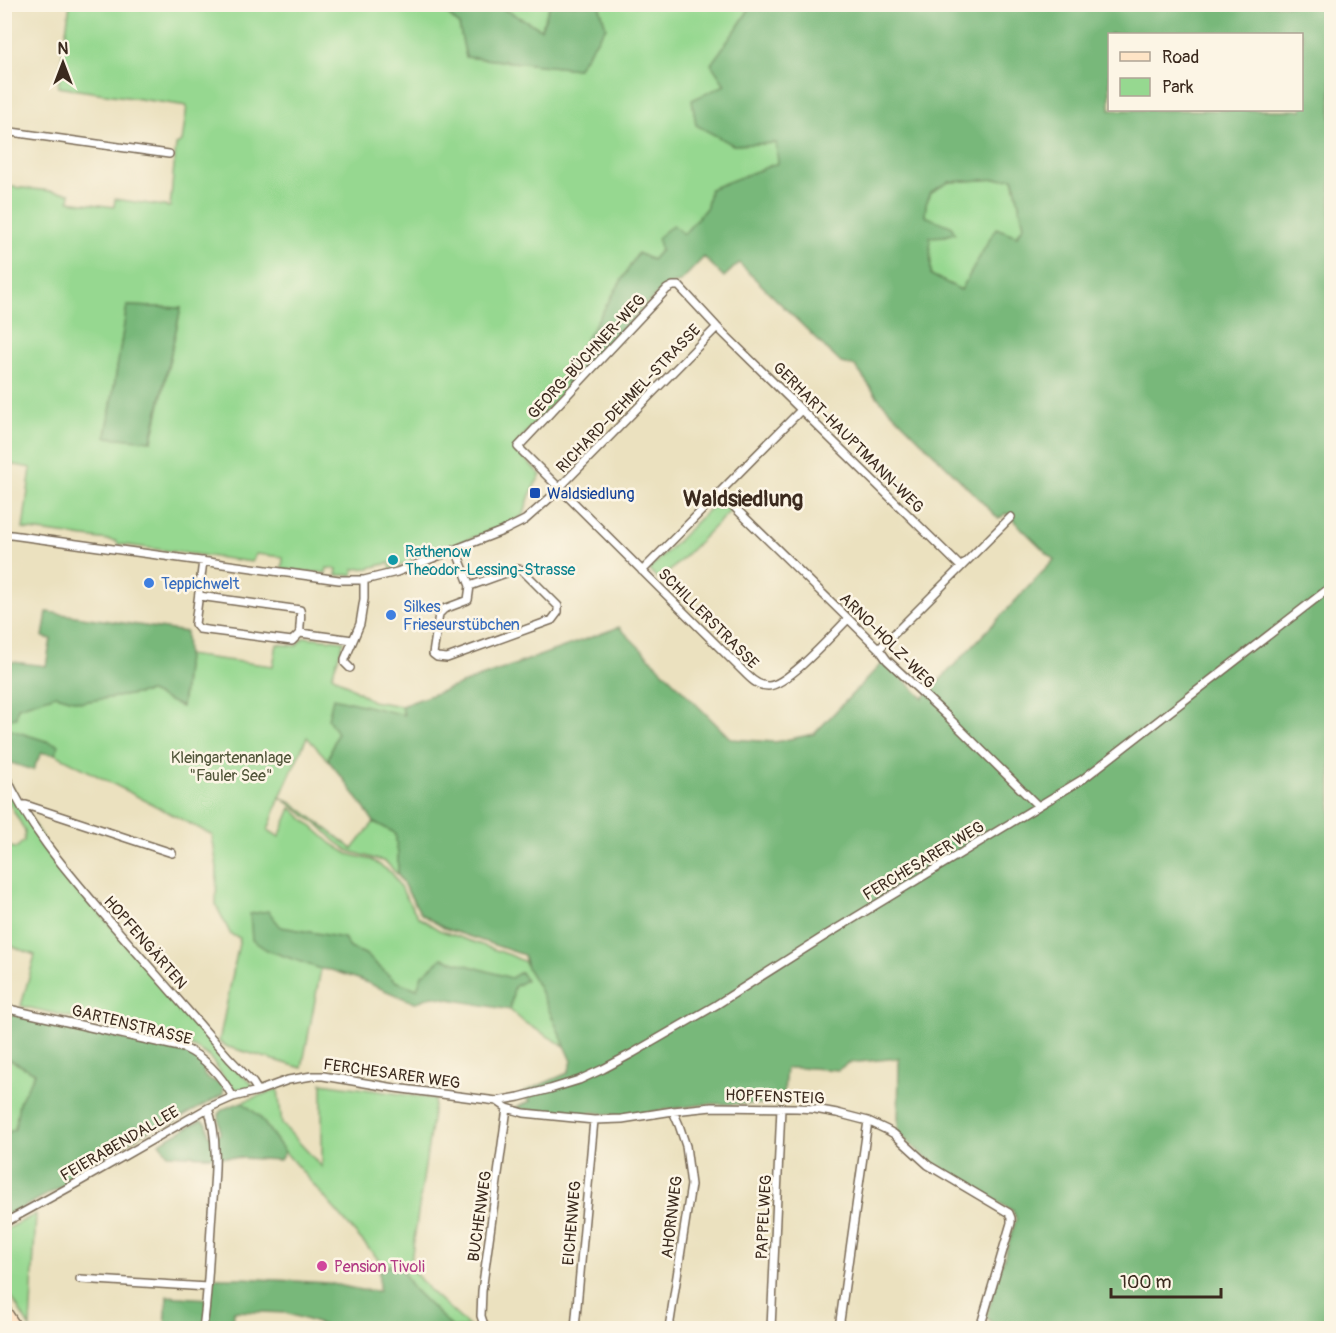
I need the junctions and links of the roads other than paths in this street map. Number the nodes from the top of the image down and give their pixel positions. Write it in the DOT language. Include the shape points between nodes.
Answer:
graph roads {
  1 [pos="4,131"];
  2 [pos="169,153"];
  3 [pos="717,327"];
  4 [pos="801,410"];
  5 [pos="560,489"];
  6 [pos="720,493"];
  7 [pos="1011,517"];
  8 [pos="4,534"];
  9 [pos="456,550"];
  10 [pos="203,561"];
  11 [pos="961,567"];
  12 [pos="642,571"];
  13 [pos="364,579"];
  14 [pos="1332,585"];
  15 [pos="470,586"];
  16 [pos="199,596"];
  17 [pos="848,619"];
  18 [pos="300,633"];
  19 [pos="353,640"];
  20 [pos="879,649"];
  21 [pos="350,668"];
  22 [pos="4,772"];
  23 [pos="21,805"];
  24 [pos="1038,806"];
  25 [pos="172,853"];
  26 [pos="4,1008"];
  27 [pos="254,1092"];
  28 [pos="233,1097"];
  29 [pos="497,1101"];
  30 [pos="208,1107"];
  31 [pos="781,1107"];
  32 [pos="507,1108"];
  33 [pos="673,1111"];
  34 [pos="594,1120"];
  35 [pos="868,1121"];
  36 [pos="4,1223"];
  37 [pos="80,1280"];
  38 [pos="207,1287"];
  39 [pos="4,1308"];
  40 [pos="17,1329"];
  41 [pos="203,1329"];
  42 [pos="485,1329"];
  43 [pos="575,1329"];
  44 [pos="669,1329"];
  45 [pos="771,1329"];
  46 [pos="839,1329"];
  47 [pos="980,1329"];
  1 -- 2 [label="street"];
  3 -- 4 [label="street, GERHART-HAUPTMANN-WEG"];
  3 -- 5 [label="street, RICHARD-DEHMEL-STRASSE"];
  3 -- 5 [label="street, GEORG-BÜCHNER-WEG" via="679,286 667,290 518,447"];
  4 -- 6 [label="street"];
  4 -- 11 [label="street, GERHART-HAUPTMANN-WEG"];
  5 -- 9 [label="street, RICHARD-DEHMEL-STRASSE" via="525,520"];
  5 -- 12 [label="street, SCHILLERSTRASSE"];
  6 -- 12 [label="street"];
  6 -- 17 [label="street, ARNO-HOLZ-WEG"];
  7 -- 11 [label="street"];
  8 -- 10 [label="street, RICHARD-DEHMEL-STRASSE"];
  9 -- 13 [label="street, RICHARD-DEHMEL-STRASSE" via="397,572"];
  9 -- 15 [label="street"];
  10 -- 13 [label="street, RICHARD-DEHMEL-STRASSE" via="339,580"];
  10 -- 16 [label="street"];
  11 -- 20 [label="street"];
  12 -- 17 [label="street, SCHILLERSTRASSE" via="759,684 769,686 792,675"];
  13 -- 19 [label="street" via="360,624"];
  14 -- 24 [label="street, FERCHESARER WEG" via="1106,763"];
  15 -- 15 [label="street" via="522,570 558,606 558,612 552,620 447,658 437,657 433,654 440,614 468,600"];
  16 -- 18 [label="street" via="300,610"];
  16 -- 18 [label="street" via="195,624 199,629 292,641"];
  17 -- 20 [label="street, ARNO-HOLZ-WEG"];
  18 -- 19 [label="street"];
  19 -- 21 [label="street" via="345,659"];
  20 -- 24 [label="street, ARNO-HOLZ-WEG"];
  22 -- 23 [label="street, HOPFENGÄRTEN"];
  23 -- 25 [label="street" via="130,834"];
  23 -- 27 [label="street, HOPFENGÄRTEN" via="64,868 253,1083"];
  24 -- 29 [label="street, FERCHESARER WEG" via="633,1053 579,1080"];
  26 -- 28 [label="street, GARTENSTRASSE" via="184,1048 203,1059"];
  27 -- 28 [label="street, FEIERABENDALLEE"];
  27 -- 29 [label="street, FERCHESARER WEG" via="312,1076"];
  28 -- 30 [label="street, FEIERABENDALLEE"];
  29 -- 32 [label="street, FERCHESARER WEG"];
  30 -- 36 [label="street, FEIERABENDALLEE"];
  30 -- 38 [label="street" via="215,1148"];
  31 -- 33 [label="street, HOPFENSTEIG"];
  31 -- 35 [label="street, HOPFENSTEIG" via="815,1109"];
  31 -- 45 [label="street, PAPPELWEG"];
  32 -- 34 [label="street, HOPFENSTEIG"];
  32 -- 42 [label="street, BUCHENWEG" via="482,1291"];
  33 -- 34 [label="street, HOPFENSTEIG"];
  33 -- 44 [label="street, AHORNWEG" via="686,1146 691,1185"];
  34 -- 43 [label="street, EICHENWEG"];
  35 -- 46 [label="street"];
  35 -- 47 [label="street, HOPFENSTEIG" via="894,1134 928,1165 1011,1218"];
  37 -- 38 [label="street"];
  38 -- 41 [label="street"];
  39 -- 40 [label="main road"];
}
